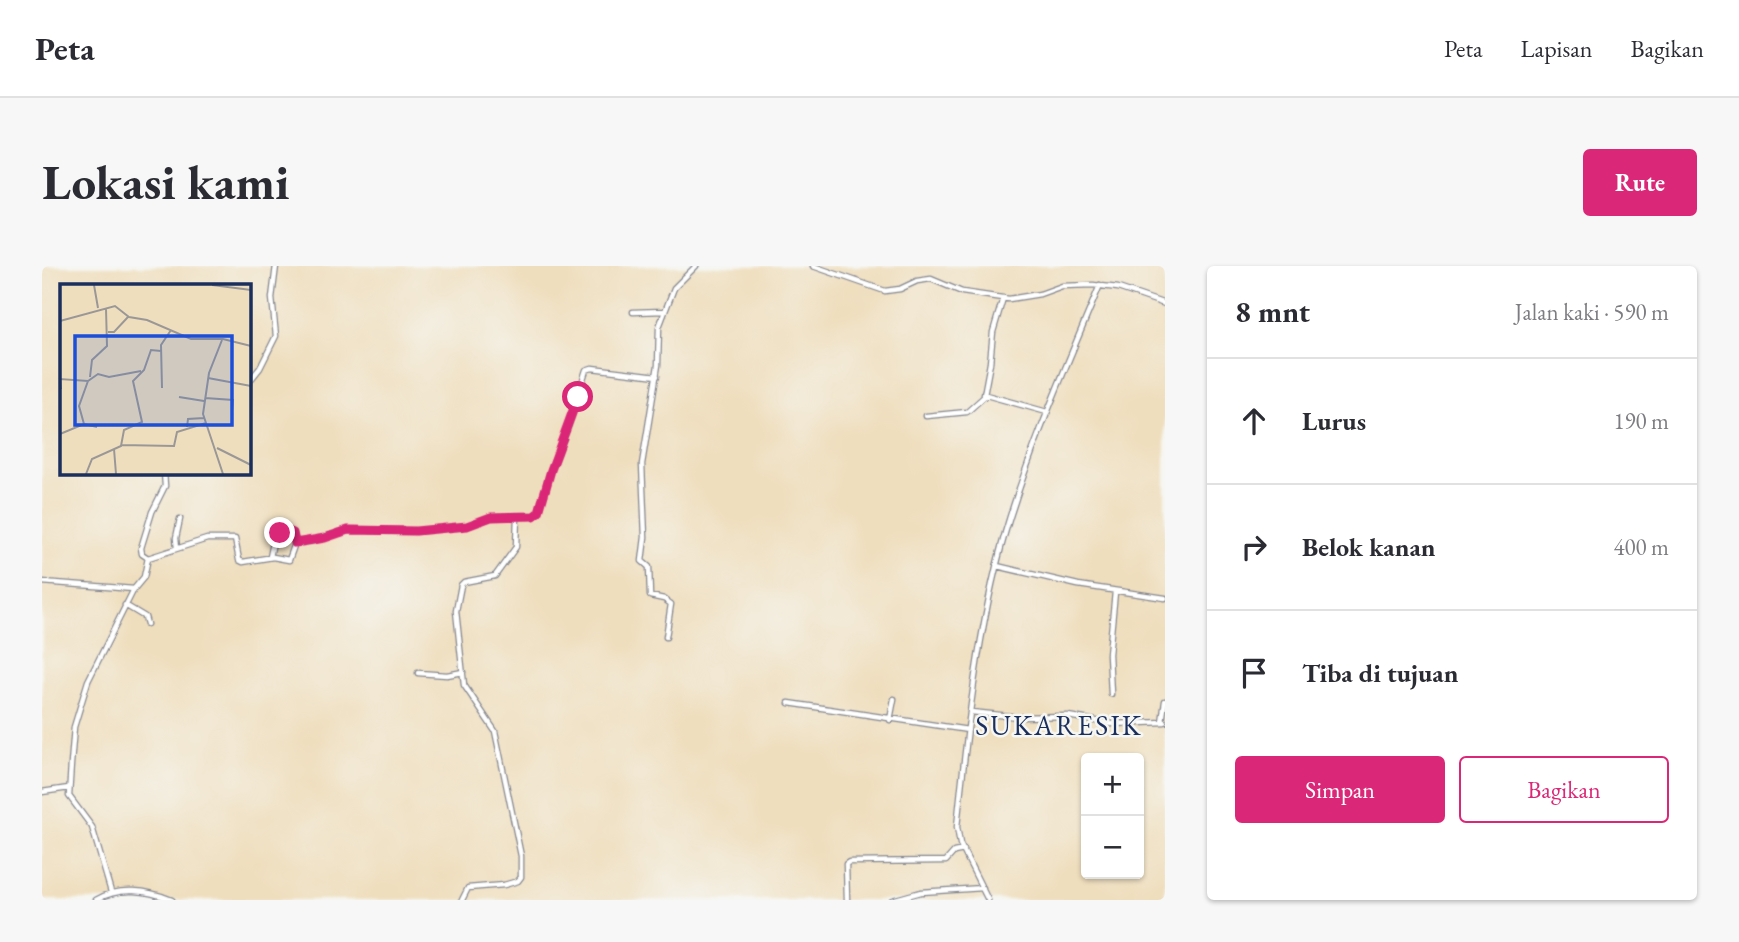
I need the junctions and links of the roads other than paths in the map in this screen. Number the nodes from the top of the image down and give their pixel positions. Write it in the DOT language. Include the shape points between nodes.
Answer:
graph roads {
  1 [pos="276,266"];
  2 [pos="695,266"];
  3 [pos="813,266"];
  4 [pos="1100,285"];
  5 [pos="1003,298"];
  6 [pos="1165,304"];
  7 [pos="664,311"];
  8 [pos="633,312"];
  9 [pos="657,376"];
  10 [pos="250,380"];
  11 [pos="984,395"];
  12 [pos="1047,412"];
  13 [pos="926,416"];
  14 [pos="164,474"];
  15 [pos="517,516"];
  16 [pos="180,519"];
  17 [pos="295,543"];
  18 [pos="177,548"];
  19 [pos="270,557"];
  20 [pos="148,558"];
  21 [pos="997,566"];
  22 [pos="42,582"];
  23 [pos="134,589"];
  24 [pos="1115,592"];
  25 [pos="1165,598"];
  26 [pos="125,605"];
  27 [pos="147,624"];
  28 [pos="666,636"];
  29 [pos="463,672"];
  30 [pos="418,673"];
  31 [pos="1111,694"];
  32 [pos="894,699"];
  33 [pos="1165,701"];
  34 [pos="789,703"];
  35 [pos="971,712"];
  36 [pos="890,720"];
  37 [pos="1164,722"];
  38 [pos="968,730"];
  39 [pos="69,788"];
  40 [pos="42,792"];
  41 [pos="964,850"];
  42 [pos="983,888"];
  43 [pos="111,892"];
  44 [pos="96,900"];
  45 [pos="173,900"];
  46 [pos="462,900"];
  47 [pos="847,900"];
  48 [pos="892,900"];
  49 [pos="988,900"];
  1 -- 10 [label="street" via="272,298 276,336"];
  2 -- 7 [label="street" via="674,288"];
  3 -- 5 [label="street" via="885,292 931,279 962,292"];
  4 -- 5 [label="street" via="1062,286"];
  4 -- 6 [label="street"];
  4 -- 12 [label="street"];
  5 -- 11 [label="street" via="992,332"];
  7 -- 8 [label="street"];
  7 -- 9 [label="street"];
  9 -- 15 [label="street" via="586,370 539,512"];
  9 -- 28 [label="street" via="642,464 642,561 649,566 650,596 671,604"];
  11 -- 12 [label="street"];
  11 -- 13 [label="street" via="967,412"];
  12 -- 21 [label="street"];
  14 -- 20 [label="street" via="165,486 141,548"];
  15 -- 17 [label="street" via="416,531 348,530"];
  15 -- 29 [label="street" via="516,547 495,576 461,585 456,611"];
  16 -- 18 [label="street"];
  17 -- 19 [label="street" via="289,560"];
  17 -- 19 [label="street" via="293,533 275,533"];
  18 -- 19 [label="street" via="207,539 234,539 241,561"];
  18 -- 20 [label="street"];
  20 -- 23 [label="street" via="144,577"];
  21 -- 24 [label="street"];
  21 -- 35 [label="street"];
  22 -- 23 [label="street"];
  23 -- 26 [label="street"];
  24 -- 25 [label="street"];
  24 -- 31 [label="street" via="1109,654"];
  26 -- 27 [label="street" via="145,617"];
  26 -- 39 [label="street" via="80,707"];
  29 -- 30 [label="street"];
  29 -- 46 [label="street" via="465,688 495,732 518,838 521,877 504,885 468,888"];
  32 -- 36 [label="street"];
  33 -- 37 [label="street"];
  34 -- 36 [label="street"];
  35 -- 37 [label="street" via="1070,716 1112,724"];
  35 -- 38 [label="street"];
  36 -- 38 [label="street"];
  38 -- 41 [label="street" via="957,827"];
  39 -- 40 [label="street"];
  39 -- 43 [label="street" via="70,797 92,827"];
  41 -- 42 [label="street"];
  41 -- 47 [label="street" via="952,853 946,861 849,862"];
  42 -- 48 [label="street" via="921,892"];
  42 -- 49 [label="street"];
  43 -- 44 [label="street"];
  43 -- 45 [label="street" via="134,891"];
}
